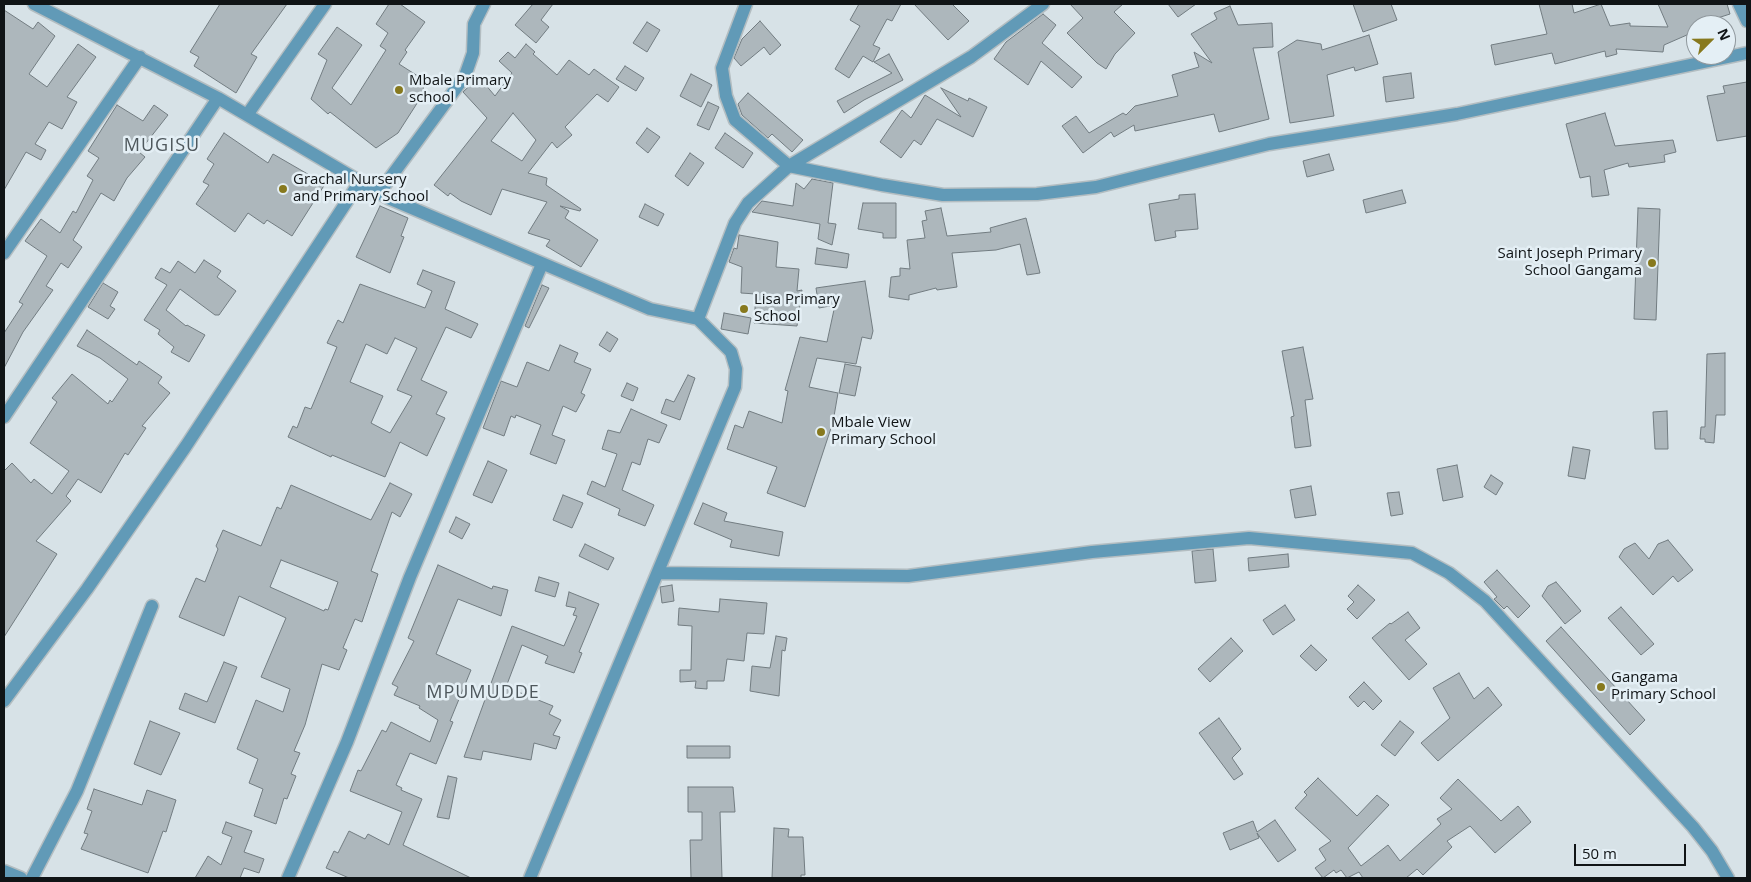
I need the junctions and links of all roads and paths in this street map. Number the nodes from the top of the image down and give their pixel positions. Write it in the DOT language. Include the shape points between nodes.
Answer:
graph roads {
  1 [pos="34,4"];
  2 [pos="325,4"];
  3 [pos="484,4"];
  4 [pos="746,4"];
  5 [pos="1043,4"];
  6 [pos="1739,4"];
  7 [pos="1747,21"];
  8 [pos="1747,53"];
  9 [pos="140,57"];
  10 [pos="218,98"];
  11 [pos="247,116"];
  12 [pos="789,166"];
  13 [pos="359,183"];
  14 [pos="379,193"];
  15 [pos="4,253"];
  16 [pos="542,264"];
  17 [pos="698,319"];
  18 [pos="4,417"];
  19 [pos="658,573"];
  20 [pos="152,606"];
  21 [pos="4,701"];
  22 [pos="4,871"];
  23 [pos="21,878"];
  24 [pos="32,878"];
  25 [pos="288,878"];
  26 [pos="530,878"];
  27 [pos="1728,878"];
  1 -- 9 [label="street"];
  2 -- 11 [label="street"];
  3 -- 14 [label="street" via="474,24 473,53 465,76"];
  4 -- 12 [label="street" via="722,68 726,96 735,120"];
  5 -- 12 [label="street" via="971,56"];
  6 -- 7 [label="street"];
  8 -- 12 [label="street" via="1456,114 1269,144 1096,187 1037,194 943,195"];
  9 -- 10 [label="street"];
  9 -- 15 [label="street"];
  10 -- 11 [label="street"];
  10 -- 18 [label="street"];
  11 -- 13 [label="street"];
  12 -- 17 [label="street" via="748,203 735,222"];
  13 -- 14 [label="street"];
  13 -- 21 [label="street" via="186,446"];
  14 -- 16 [label="street"];
  16 -- 17 [label="street" via="650,309"];
  16 -- 25 [label="street" via="410,577 347,742"];
  17 -- 19 [label="street" via="731,352 736,369 735,387"];
  19 -- 26 [label="street"];
  19 -- 27 [label="street" via="908,576 1092,552 1249,538 1412,553 1449,572 1484,601 1693,827"];
  20 -- 24 [label="street" via="77,791"];
  22 -- 23 [label="street"];
}
